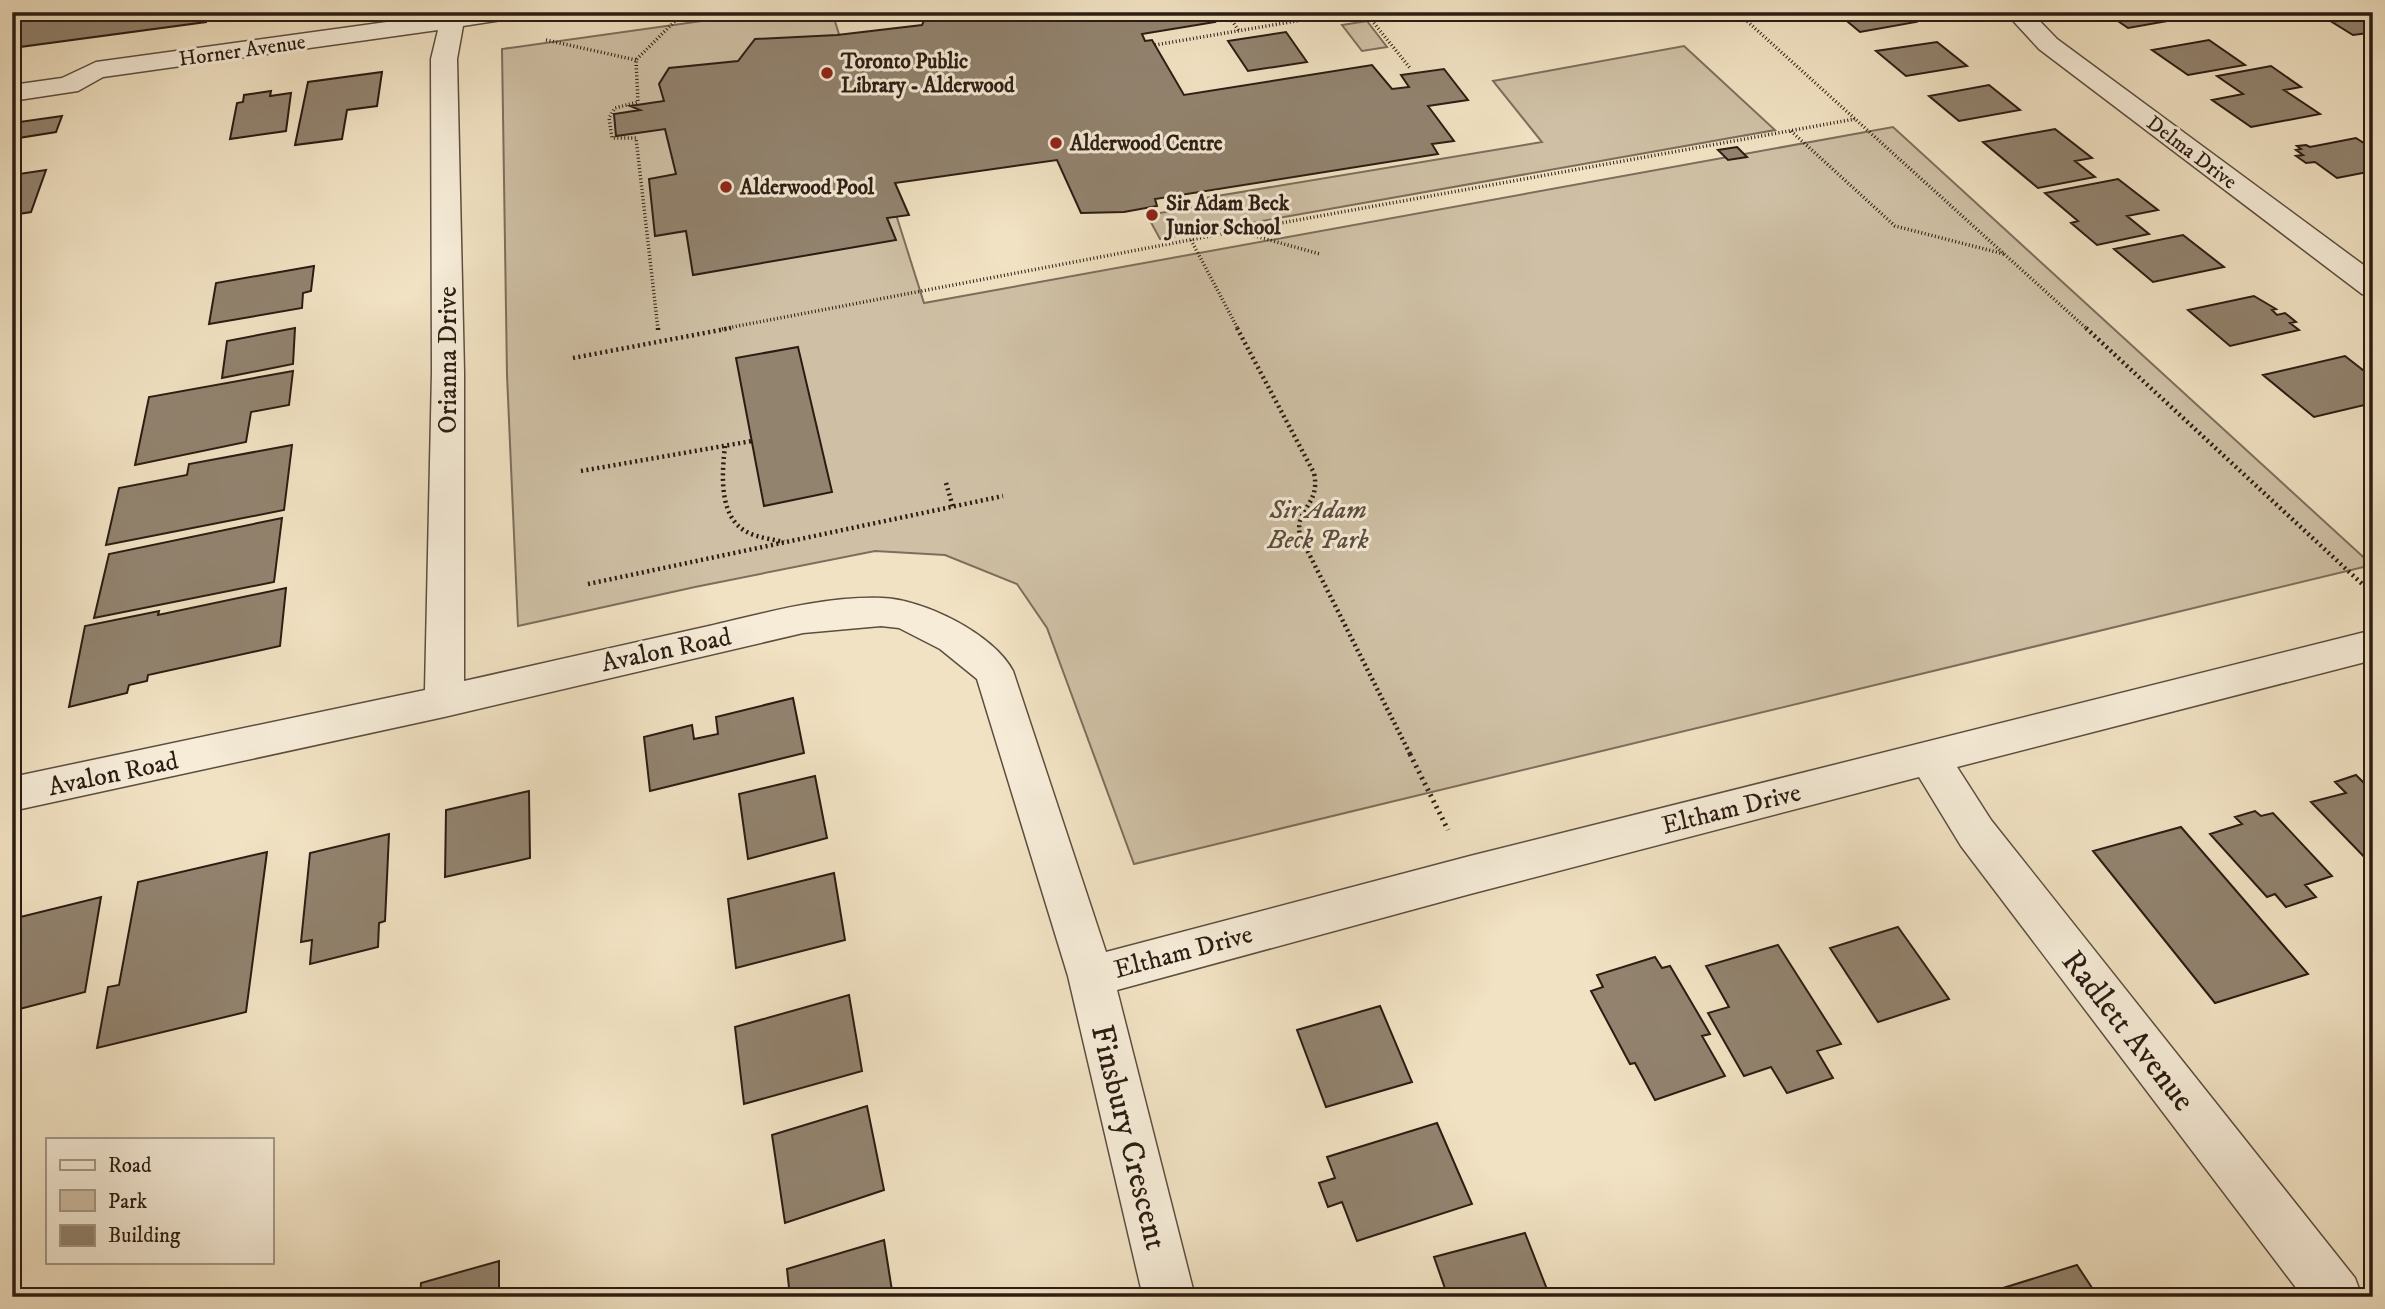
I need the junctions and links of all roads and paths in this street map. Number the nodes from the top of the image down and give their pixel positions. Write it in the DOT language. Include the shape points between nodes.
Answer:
graph roads {
  1 [pos="512,12"];
  2 [pos="1226,12"];
  3 [pos="1349,12"];
  4 [pos="1365,12"];
  5 [pos="1737,12"];
  6 [pos="2017,12"];
  7 [pos="452,20"];
  8 [pos="675,21"];
  9 [pos="1239,31"];
  10 [pos="546,40"];
  11 [pos="1155,45"];
  12 [pos="636,60"];
  13 [pos="1410,68"];
  14 [pos="96,70"];
  15 [pos="12,71"];
  16 [pos="12,93"];
  17 [pos="1855,119"];
  18 [pos="1791,130"];
  19 [pos="1237,231"];
  20 [pos="1191,240"];
  21 [pos="1320,254"];
  22 [pos="2007,255"];
  23 [pos="2373,287"];
  24 [pos="658,332"];
  25 [pos="573,358"];
  26 [pos="752,441"];
  27 [pos="725,446"];
  28 [pos="581,471"];
  29 [pos="946,483"];
  30 [pos="1003,496"];
  31 [pos="953,507"];
  32 [pos="785,543"];
  33 [pos="589,584"];
  34 [pos="2373,594"];
  35 [pos="2373,645"];
  36 [pos="444,701"];
  37 [pos="1928,758"];
  38 [pos="12,794"];
  39 [pos="1470,875"];
  40 [pos="1091,976"];
  41 [pos="1168,1297"];
  42 [pos="2336,1297"];
  1 -- 7 [label="street, Horner Avenue"];
  2 -- 9 [label="path"];
  3 -- 9 [label="path"];
  4 -- 13 [label="path"];
  5 -- 17 [label="path"];
  6 -- 23 [label="street, Delma Drive" via="2048,44"];
  7 -- 14 [label="street, Horner Avenue"];
  7 -- 36 [label="street, Orianna Drive" via="444,59 448,372"];
  8 -- 12 [label="path"];
  9 -- 11 [label="path"];
  10 -- 12 [label="path"];
  12 -- 24 [label="path" via="638,102 615,108 609,118 612,138 636,138"];
  14 -- 15 [label="street, Horner Avenue" via="73,63"];
  14 -- 16 [label="street, Horner Avenue" via="69,85"];
  17 -- 18 [label="path"];
  17 -- 22 [label="path"];
  18 -- 19 [label="path"];
  18 -- 22 [label="path" via="1895,226"];
  19 -- 20 [label="path"];
  19 -- 21 [label="path"];
  20 -- 25 [label="path"];
  20 -- 39 [label="path" via="1315,477 1315,497 1297,523 1300,536"];
  22 -- 34 [label="path"];
  26 -- 27 [label="path"];
  27 -- 28 [label="path"];
  27 -- 32 [label="path" via="723,484 734,520 745,531"];
  29 -- 31 [label="path"];
  30 -- 31 [label="path"];
  31 -- 32 [label="path"];
  32 -- 33 [label="path"];
  35 -- 37 [label="street, Eltham Drive"];
  36 -- 38 [label="street, Avalon Road"];
  36 -- 40 [label="street, Avalon Road" via="803,619 881,612 922,621 994,671"];
  37 -- 39 [label="street, Eltham Drive"];
  37 -- 42 [label="street, Radlett Avenue" via="1976,833"];
  39 -- 40 [label="street, Eltham Drive"];
  40 -- 41 [label="street, Finsbury Crescent"];
}
